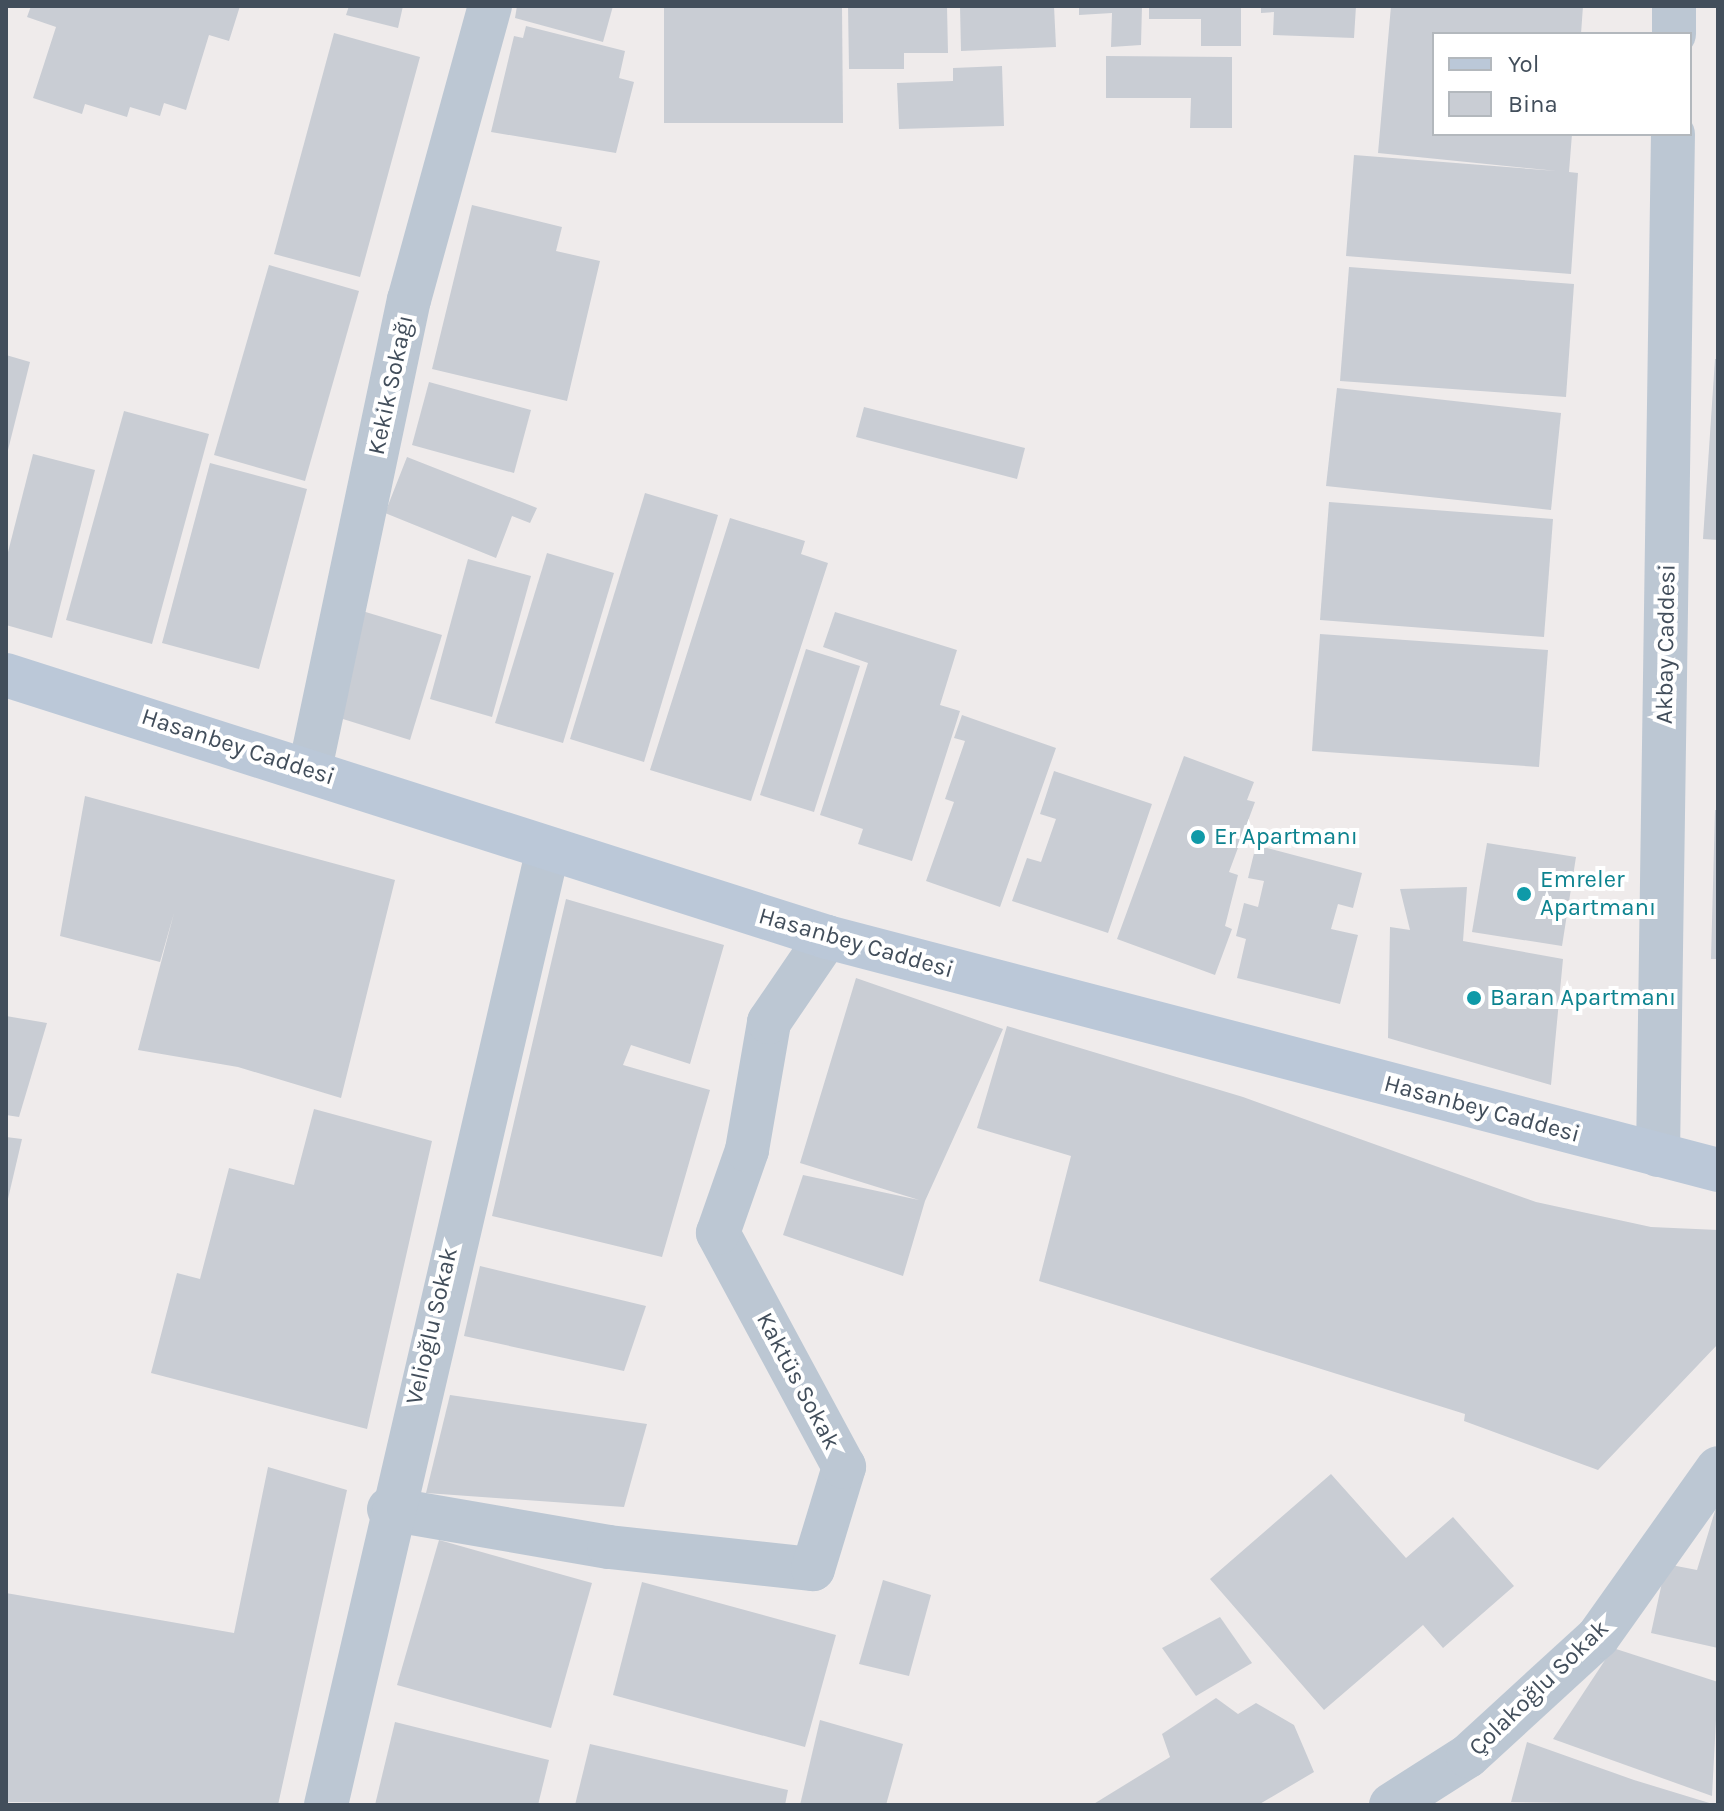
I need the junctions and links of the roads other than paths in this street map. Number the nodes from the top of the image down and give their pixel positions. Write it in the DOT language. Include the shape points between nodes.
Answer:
graph roads {
  1 [pos="490,6"];
  2 [pos="1674,6"];
  3 [pos="1674,32"];
  4 [pos="1673,136"];
  5 [pos="6,675"];
  6 [pos="310,769"];
  7 [pos="548,849"];
  8 [pos="827,937"];
  9 [pos="1658,1155"];
  10 [pos="1718,1170"];
  11 [pos="1718,1468"];
  12 [pos="389,1509"];
  13 [pos="326,1805"];
  14 [pos="1391,1805"];
  1 -- 6 [label="street, Kekik Sokağı" via="409,300"];
  2 -- 3 [label="street"];
  4 -- 9 [label="street, Akbay Caddesi"];
  5 -- 6 [label="main road, Hasanbey Caddesi"];
  6 -- 7 [label="main road, Hasanbey Caddesi"];
  7 -- 8 [label="main road, Hasanbey Caddesi"];
  7 -- 12 [label="street, Velioğlu Sokak"];
  8 -- 9 [label="main road, Hasanbey Caddesi"];
  8 -- 12 [label="street, Kaktüs Sokak" via="769,1022 747,1150 718,1233 844,1467 813,1569 609,1547"];
  9 -- 10 [label="main road, Hasanbey Caddesi"];
  11 -- 14 [label="street, Çolakoğlu Sokak" via="1598,1637 1468,1756"];
  12 -- 13 [label="street, Velioğlu Sokak"];
}
